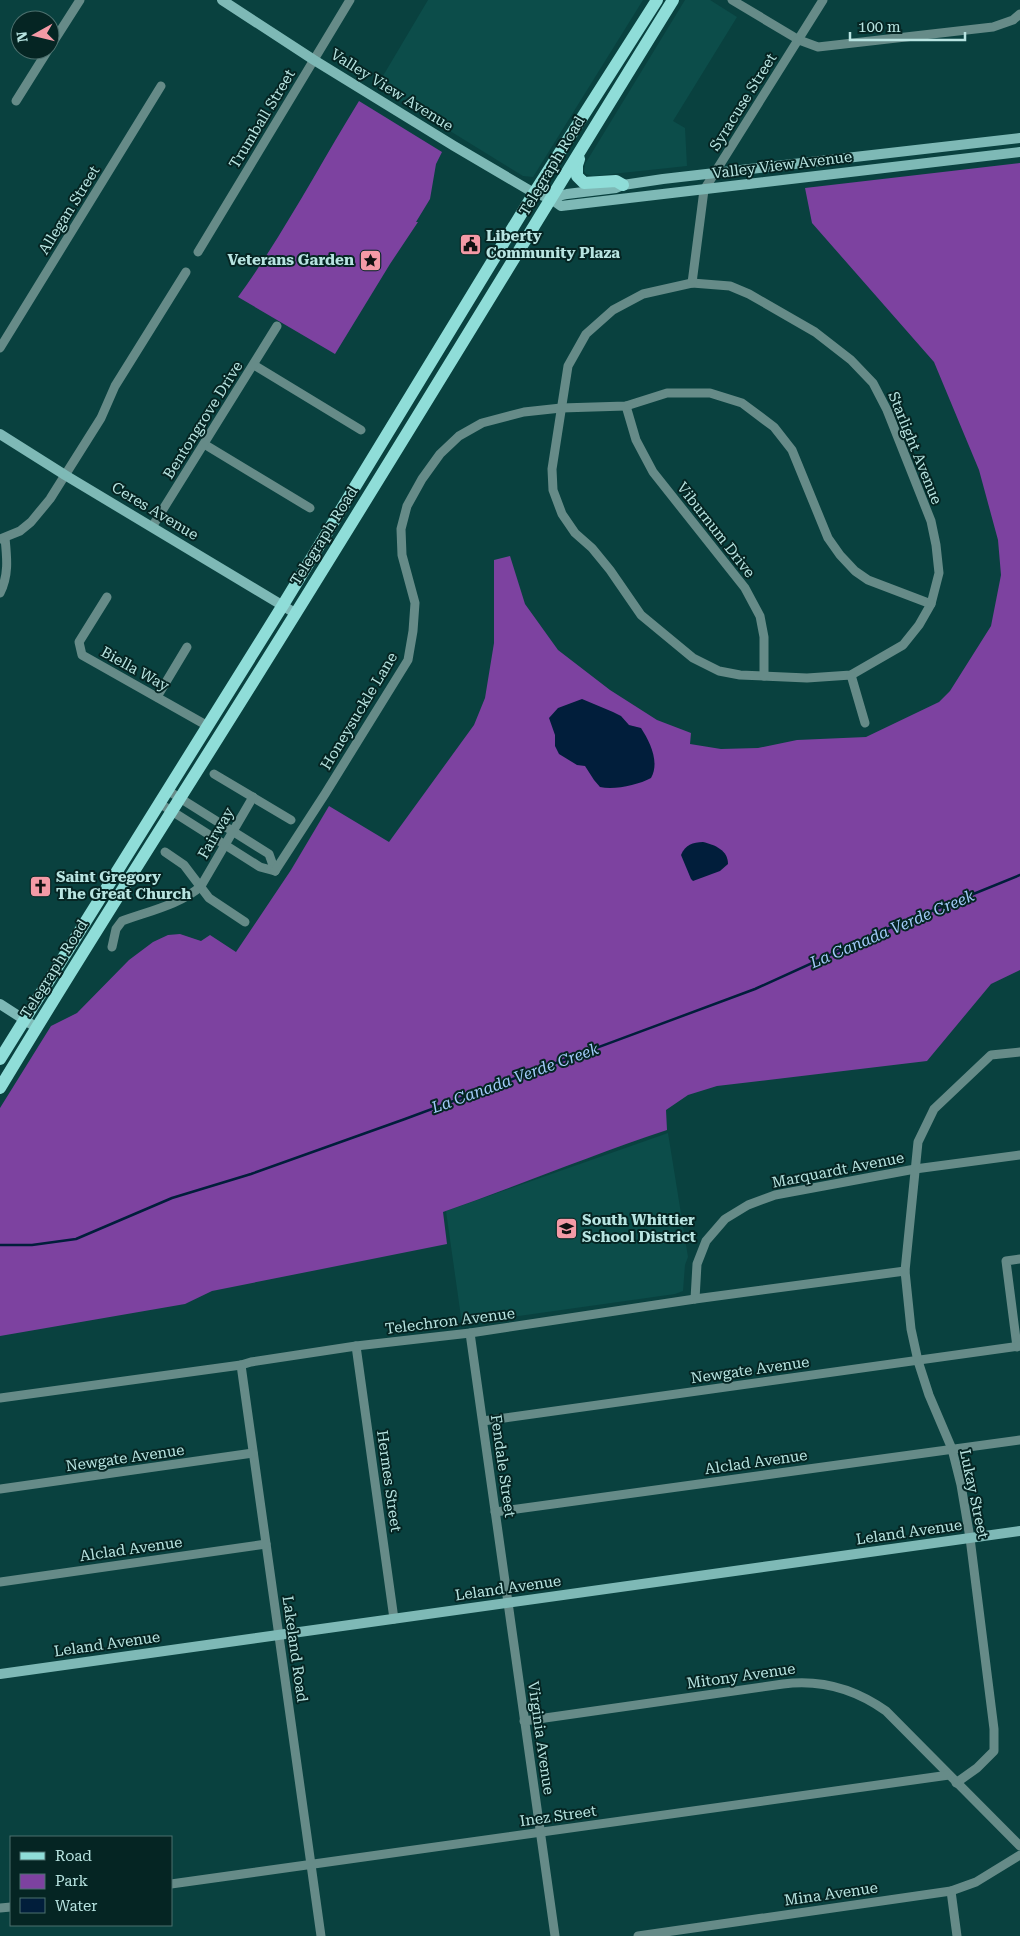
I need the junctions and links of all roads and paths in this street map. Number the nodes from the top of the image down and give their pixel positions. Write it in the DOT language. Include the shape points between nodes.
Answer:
graph roads {
  1 [pos="80,0"];
  2 [pos="222,0"];
  3 [pos="350,0"];
  4 [pos="657,0"];
  5 [pos="673,0"];
  6 [pos="732,0"];
  7 [pos="823,0"];
  8 [pos="1020,14"];
  9 [pos="60,32"];
  10 [pos="799,40"];
  11 [pos="42,60"];
  12 [pos="314,60"];
  13 [pos="161,86"];
  14 [pos="16,101"];
  15 [pos="1020,138"];
  16 [pos="582,149"];
  17 [pos="1020,152"];
  18 [pos="714,173"];
  19 [pos="623,185"];
  20 [pos="704,190"];
  21 [pos="534,193"];
  22 [pos="550,198"];
  23 [pos="198,252"];
  24 [pos="186,272"];
  25 [pos="692,283"];
  26 [pos="277,326"];
  27 [pos="0,348"];
  28 [pos="254,365"];
  29 [pos="626,406"];
  30 [pos="561,408"];
  31 [pos="361,430"];
  32 [pos="0,434"];
  33 [pos="204,444"];
  34 [pos="65,475"];
  35 [pos="310,508"];
  36 [pos="152,527"];
  37 [pos="3,538"];
  38 [pos="0,593"];
  39 [pos="107,597"];
  40 [pos="931,604"];
  41 [pos="283,605"];
  42 [pos="295,612"];
  43 [pos="188,647"];
  44 [pos="851,675"];
  45 [pos="764,676"];
  46 [pos="157,697"];
  47 [pos="865,723"];
  48 [pos="206,725"];
  49 [pos="214,774"];
  50 [pos="167,790"];
  51 [pos="179,797"];
  52 [pos="253,797"];
  53 [pos="159,803"];
  54 [pos="171,812"];
  55 [pos="291,820"];
  56 [pos="233,831"];
  57 [pos="225,845"];
  58 [pos="165,852"];
  59 [pos="275,871"];
  60 [pos="200,887"];
  61 [pos="245,922"];
  62 [pos="112,947"];
  63 [pos="0,1004"];
  64 [pos="24,1020"];
  65 [pos="36,1027"];
  66 [pos="1020,1052"];
  67 [pos="0,1059"];
  68 [pos="0,1088"];
  69 [pos="1020,1155"];
  70 [pos="914,1170"];
  71 [pos="1020,1259"];
  72 [pos="905,1271"];
  73 [pos="695,1299"];
  74 [pos="470,1333"];
  75 [pos="356,1346"];
  76 [pos="1018,1346"];
  77 [pos="918,1361"];
  78 [pos="241,1365"];
  79 [pos="0,1398"];
  80 [pos="483,1421"];
  81 [pos="1020,1440"];
  82 [pos="952,1450"];
  83 [pos="253,1453"];
  84 [pos="0,1490"];
  85 [pos="495,1512"];
  86 [pos="1020,1531"];
  87 [pos="970,1538"];
  88 [pos="266,1544"];
  89 [pos="0,1582"];
  90 [pos="508,1603"];
  91 [pos="394,1619"];
  92 [pos="279,1635"];
  93 [pos="0,1674"];
  94 [pos="524,1721"];
  95 [pos="949,1775"];
  96 [pos="956,1783"];
  97 [pos="540,1833"];
  98 [pos="1020,1846"];
  99 [pos="1020,1855"];
  100 [pos="311,1865"];
  101 [pos="172,1884"];
  102 [pos="951,1891"];
  103 [pos="321,1936"];
  104 [pos="555,1936"];
  105 [pos="638,1936"];
  106 [pos="958,1936"];
  1 -- 9 [label="street"];
  2 -- 12 [label="street, Valley View Avenue"];
  3 -- 12 [label="street, Trumball Street"];
  4 -- 21 [label="main road, Telegraph Road"];
  5 -- 16 [label="main road, Telegraph Road"];
  6 -- 10 [label="street"];
  7 -- 10 [label="street, Syracuse Street"];
  8 -- 10 [label="street" via="1014,20 993,27 818,47"];
  10 -- 18 [label="street, Syracuse Street"];
  11 -- 14 [label="street"];
  12 -- 21 [label="street, Valley View Avenue"];
  12 -- 23 [label="street, Trumball Street"];
  13 -- 27 [label="street, Allegan Street"];
  15 -- 18 [label="street, Valley View Avenue"];
  16 -- 19 [label="main road" via="576,172 581,181 588,184 616,181"];
  16 -- 22 [label="main road, Telegraph Road"];
  17 -- 20 [label="street, Valley View Avenue"];
  18 -- 19 [label="street, Valley View Avenue"];
  18 -- 20 [label="street, Syracuse Street"];
  19 -- 22 [label="street, Valley View Avenue"];
  20 -- 22 [label="street, Valley View Avenue" via="561,206"];
  20 -- 25 [label="street, Syracuse Street"];
  21 -- 22 [label="street, Valley View Avenue"];
  21 -- 41 [label="main road, Telegraph Road"];
  22 -- 42 [label="main road, Telegraph Road" via="510,268"];
  24 -- 34 [label="street" via="115,386 101,418"];
  25 -- 30 [label="street, Starlight Avenue" via="643,294 613,310 586,334 568,366"];
  25 -- 40 [label="street, Starlight Avenue" via="730,286 750,294 815,332 851,360 873,383 931,521 939,573"];
  26 -- 28 [label="street, Bentongrove Drive"];
  28 -- 31 [label="street"];
  28 -- 33 [label="street, Bentongrove Drive"];
  29 -- 30 [label="street, Honeysuckle Lane"];
  29 -- 40 [label="street, Honeysuckle Lane" via="667,393 710,393 742,404 774,427 792,450 828,538 854,570 868,580"];
  29 -- 45 [label="street, Viburnum Drive" via="636,440 653,472 745,588 760,616 764,637"];
  30 -- 45 [label="street, Starlight Avenue" via="552,469 553,490 562,514 575,533 610,570 641,616 693,658 719,671"];
  30 -- 59 [label="street, Honeysuckle Lane" via="524,412 482,423 459,436 440,454 422,479 407,506 402,529 402,555 415,603 408,660"];
  32 -- 34 [label="street, Ceres Avenue"];
  33 -- 35 [label="street"];
  33 -- 36 [label="street, Bentongrove Drive"];
  34 -- 36 [label="street, Ceres Avenue"];
  34 -- 37 [label="street" via="31,522"];
  36 -- 41 [label="street, Ceres Avenue"];
  37 -- 38 [label="street" via="7,557 6,581"];
  39 -- 46 [label="street, Biella Way" via="79,642 82,655"];
  40 -- 44 [label="street, Starlight Avenue" via="920,625 902,645"];
  41 -- 42 [label="street, Ceres Avenue"];
  41 -- 48 [label="main road, Telegraph Road"];
  42 -- 51 [label="main road, Telegraph Road"];
  43 -- 46 [label="street"];
  44 -- 45 [label="street, Starlight Avenue"];
  44 -- 47 [label="street"];
  46 -- 48 [label="street, Biella Way"];
  48 -- 50 [label="main road, Telegraph Road"];
  49 -- 52 [label="street"];
  50 -- 51 [label="street"];
  50 -- 53 [label="main road, Telegraph Road"];
  51 -- 54 [label="main road, Telegraph Road"];
  51 -- 56 [label="street"];
  52 -- 55 [label="street"];
  52 -- 56 [label="street, Fairway"];
  53 -- 54 [label="street"];
  53 -- 64 [label="main road, Telegraph Road"];
  54 -- 57 [label="street"];
  54 -- 65 [label="main road, Telegraph Road"];
  56 -- 57 [label="street, Fairway"];
  56 -- 59 [label="street" via="269,854"];
  57 -- 59 [label="street" via="260,867"];
  57 -- 60 [label="street, Fairway"];
  58 -- 60 [label="street" via="184,865"];
  60 -- 61 [label="street" via="209,898"];
  60 -- 62 [label="street, Fairway" via="182,899 122,921 116,929"];
  63 -- 64 [label="street"];
  64 -- 65 [label="street"];
  64 -- 67 [label="main road, Telegraph Road"];
  65 -- 68 [label="main road, Telegraph Road"];
  66 -- 70 [label="street, Lukay Street" via="991,1055 934,1110 918,1142"];
  69 -- 70 [label="street, Marquardt Avenue"];
  70 -- 72 [label="street, Lukay Street"];
  70 -- 73 [label="street, Marquardt Avenue" via="775,1195 742,1208 725,1219 706,1240 697,1264"];
  71 -- 76 [label="street" via="1006,1261"];
  72 -- 73 [label="street, Telechron Avenue"];
  72 -- 77 [label="street, Lukay Street"];
  73 -- 74 [label="street, Telechron Avenue"];
  74 -- 75 [label="street, Telechron Avenue"];
  74 -- 80 [label="street, Fendale Street"];
  75 -- 78 [label="street, Telechron Avenue"];
  75 -- 91 [label="street, Hermes Street"];
  76 -- 77 [label="street, Newgate Avenue"];
  77 -- 80 [label="street, Newgate Avenue"];
  77 -- 82 [label="street, Lukay Street"];
  78 -- 79 [label="street, Telechron Avenue"];
  78 -- 83 [label="street, Lakeland Road"];
  80 -- 85 [label="street, Fendale Street"];
  81 -- 82 [label="street, Alclad Avenue"];
  82 -- 85 [label="street, Alclad Avenue"];
  82 -- 87 [label="street, Lukay Street"];
  83 -- 84 [label="street, Newgate Avenue"];
  83 -- 88 [label="street, Lakeland Road"];
  85 -- 90 [label="street, Fendale Street"];
  86 -- 87 [label="street, Leland Avenue"];
  87 -- 90 [label="street, Leland Avenue"];
  87 -- 96 [label="street, Lukay Street" via="994,1751"];
  88 -- 89 [label="street, Alclad Avenue"];
  88 -- 92 [label="street, Lakeland Road"];
  90 -- 91 [label="street, Leland Avenue"];
  90 -- 94 [label="street, Virginia Avenue"];
  91 -- 92 [label="street, Leland Avenue"];
  92 -- 93 [label="street, Leland Avenue"];
  92 -- 100 [label="street, Lakeland Road"];
  94 -- 95 [label="street, Mitony Avenue" via="783,1684 815,1683 845,1689 875,1703"];
  94 -- 97 [label="street, Virginia Avenue"];
  95 -- 96 [label="street, Mitony Avenue"];
  95 -- 97 [label="street, Inez Street"];
  96 -- 98 [label="street, Mitony Avenue"];
  97 -- 100 [label="street, Inez Street"];
  97 -- 104 [label="street, Virginia Avenue"];
  99 -- 102 [label="street, Mina Avenue" via="976,1882"];
  100 -- 101 [label="street, Inez Street"];
  100 -- 103 [label="street, Lakeland Road"];
  102 -- 105 [label="street, Mina Avenue"];
  102 -- 106 [label="street"];
}
